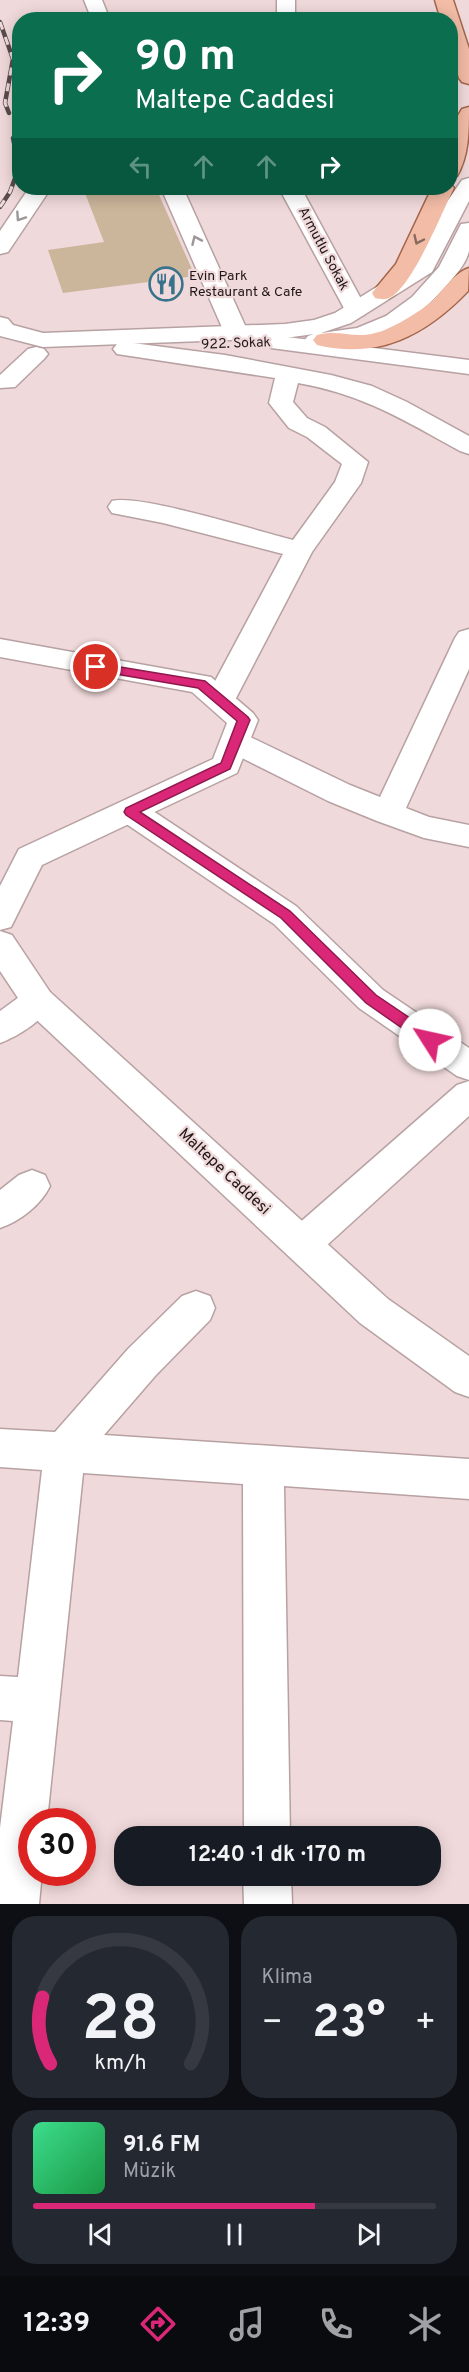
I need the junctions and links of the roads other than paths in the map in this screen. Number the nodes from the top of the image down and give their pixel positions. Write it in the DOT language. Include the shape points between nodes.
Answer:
graph roads {
  1 [pos="458,59"];
  2 [pos="469,78"];
  3 [pos="469,113"];
  4 [pos="458,145"];
  5 [pos="469,184"];
  6 [pos="35,195"];
  7 [pos="175,195"];
  8 [pos="294,195"];
  9 [pos="440,195"];
  10 [pos="469,229"];
  11 [pos="0,247"];
  12 [pos="459,272"];
  13 [pos="383,293"];
  14 [pos="356,310"];
  15 [pos="236,332"];
  16 [pos="1,336"];
  17 [pos="279,343"];
  18 [pos="125,349"];
  19 [pos="36,354"];
  20 [pos="469,366"];
  21 [pos="288,373"];
  22 [pos="2,380"];
  23 [pos="469,446"];
  24 [pos="121,507"];
  25 [pos="299,550"];
  26 [pos="469,638"];
  27 [pos="0,648"];
  28 [pos="220,700"];
  29 [pos="235,742"];
  30 [pos="130,812"];
  31 [pos="388,813"];
  32 [pos="469,836"];
  33 [pos="0,918"];
  34 [pos="0,944"];
  35 [pos="38,1001"];
  36 [pos="0,1029"];
  37 [pos="469,1066"];
  38 [pos="469,1095"];
  39 [pos="32,1186"];
  40 [pos="0,1212"];
  41 [pos="302,1244"];
  42 [pos="196,1308"];
  43 [pos="468,1375"];
  44 [pos="0,1448"];
  45 [pos="65,1451"];
  46 [pos="263,1464"];
  47 [pos="469,1479"];
  48 [pos="19,1699"];
  49 [pos="267,1826"];
  50 [pos="267,1886"];
  51 [pos="15,1904"];
  52 [pos="267,1904"];
  1 -- 2 [label="main road"];
  3 -- 4 [label="main road"];
  5 -- 13 [label="street" via="424,267"];
  6 -- 11 [label="street, one-way"];
  15 -- 7 [label="street, one-way"];
  8 -- 14 [label="street, Armutlu Sokak"];
  9 -- 13 [label="main road, one-way" via="406,266"];
  10 -- 12 [label="street, 922. Sokak"];
  12 -- 17 [label="street, 922. Sokak" via="394,321 362,334"];
  13 -- 14 [label="street"];
  14 -- 15 [label="street" via="318,327"];
  15 -- 16 [label="street" via="43,340"];
  16 -- 19 [label="street, 922. Sokak"];
  17 -- 18 [label="street, 922. Sokak"];
  17 -- 20 [label="street"];
  18 -- 19 [label="street, 922. Sokak"];
  18 -- 21 [label="street"];
  19 -- 22 [label="street"];
  21 -- 23 [label="street" via="363,391"];
  21 -- 25 [label="street" via="281,403 298,423 355,462 348,483"];
  24 -- 25 [label="street"];
  25 -- 28 [label="street"];
  26 -- 31 [label="street"];
  27 -- 28 [label="street" via="201,684"];
  28 -- 29 [label="street" via="243,720"];
  29 -- 30 [label="street" via="226,766"];
  29 -- 31 [label="street"];
  30 -- 33 [label="street" via="30,857"];
  30 -- 37 [label="street" via="285,915 371,999"];
  31 -- 32 [label="street" via="424,827"];
  34 -- 35 [label="street, Maltepe Caddesi"];
  35 -- 36 [label="street"];
  35 -- 41 [label="street, Maltepe Caddesi"];
  38 -- 41 [label="street"];
  39 -- 40 [label="street"];
  41 -- 43 [label="street, Maltepe Caddesi" via="374,1311"];
  42 -- 45 [label="street" via="142,1362"];
  44 -- 45 [label="street"];
  45 -- 46 [label="street"];
  45 -- 48 [label="street"];
  46 -- 47 [label="street"];
  46 -- 49 [label="street"];
  48 -- 51 [label="street"];
  50 -- 52 [label="street"];
}
